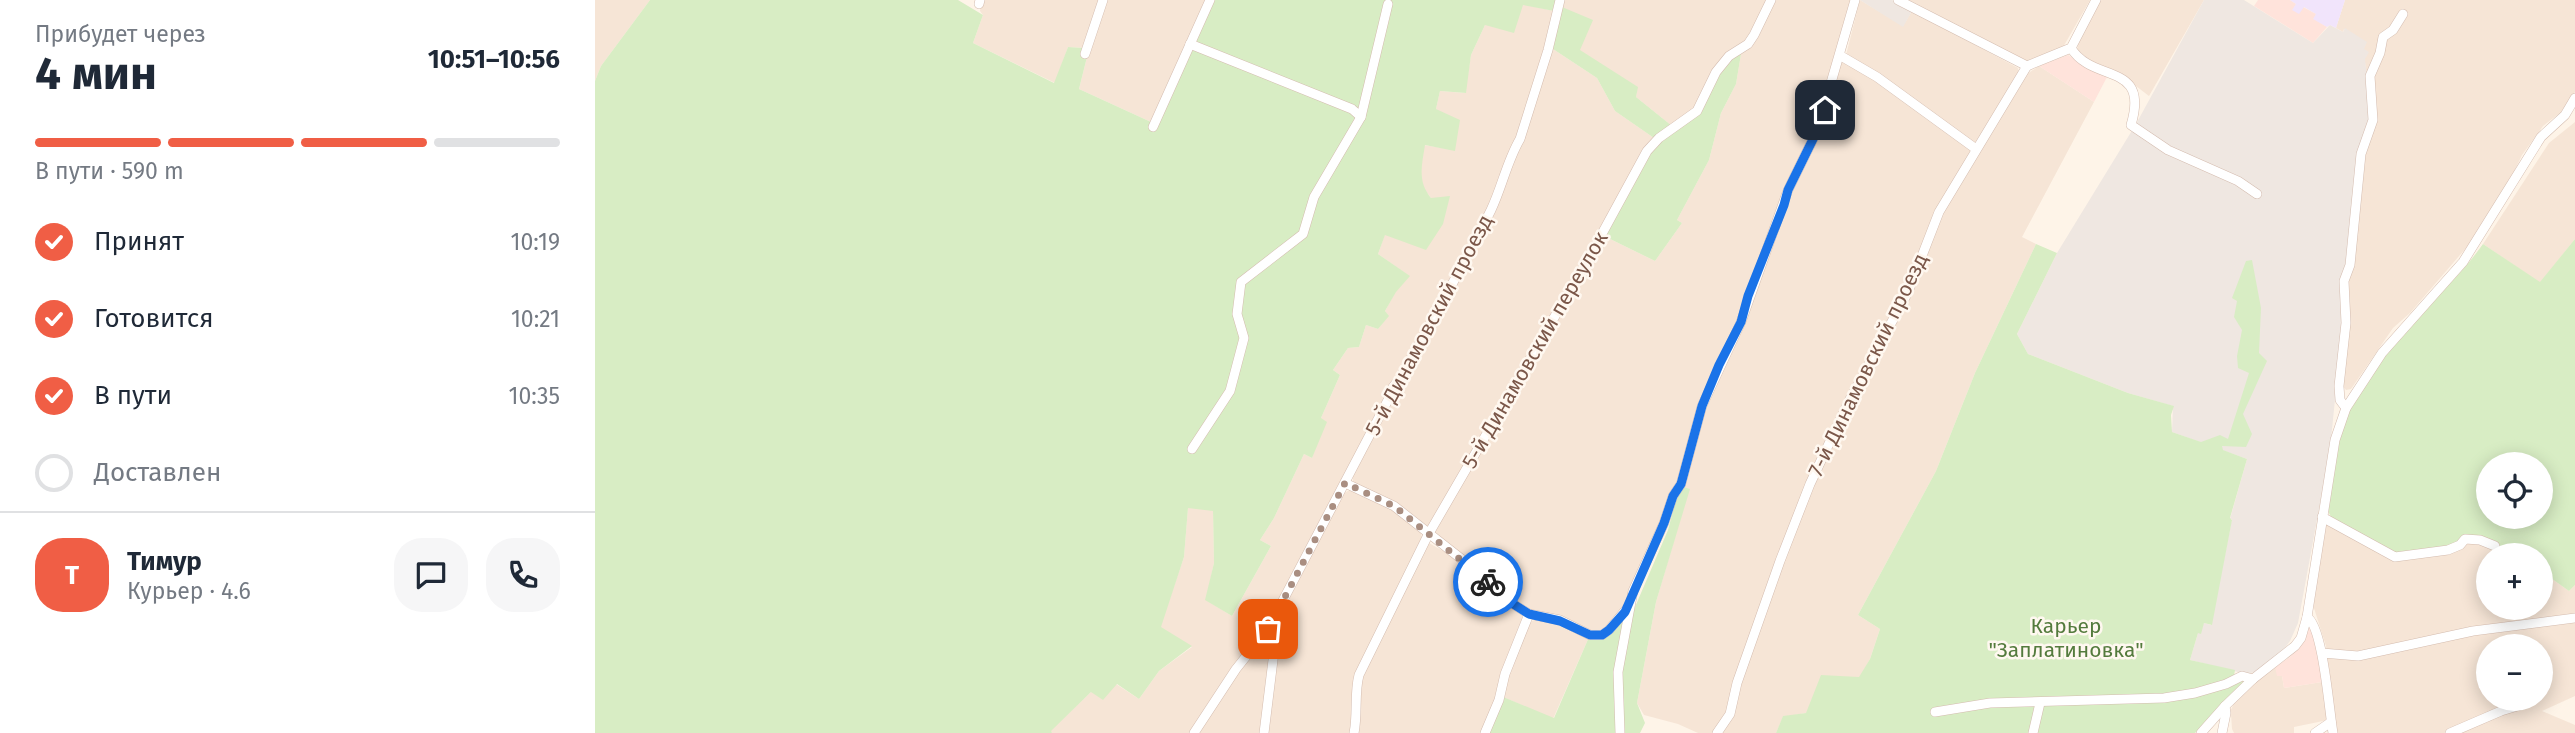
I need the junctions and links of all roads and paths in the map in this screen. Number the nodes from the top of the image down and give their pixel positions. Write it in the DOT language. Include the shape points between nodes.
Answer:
graph roads {
  1 [pos="1103,0"];
  2 [pos="1210,0"];
  3 [pos="1560,0"];
  4 [pos="1771,0"];
  5 [pos="1855,0"];
  6 [pos="1898,0"];
  7 [pos="2096,0"];
  8 [pos="1386,1"];
  9 [pos="2403,14"];
  10 [pos="1190,44"];
  11 [pos="2071,48"];
  12 [pos="1085,54"];
  13 [pos="1841,56"];
  14 [pos="2027,66"];
  15 [pos="2575,98"];
  16 [pos="1361,117"];
  17 [pos="1153,127"];
  18 [pos="1976,149"];
  19 [pos="2257,194"];
  20 [pos="2346,408"];
  21 [pos="1192,449"];
  22 [pos="1345,483"];
  23 [pos="2322,517"];
  24 [pos="1428,535"];
  25 [pos="2488,543"];
  26 [pos="1629,606"];
  27 [pos="1529,614"];
  28 [pos="2307,617"];
  29 [pos="2575,618"];
  30 [pos="1263,635"];
  31 [pos="2322,653"];
  32 [pos="2253,679"];
  33 [pos="2040,703"];
  34 [pos="2225,706"];
  35 [pos="2501,711"];
  36 [pos="1935,712"];
  37 [pos="2331,722"];
  38 [pos="1194,733"];
  39 [pos="1264,733"];
  40 [pos="1354,733"];
  41 [pos="1485,733"];
  42 [pos="1620,733"];
  43 [pos="1717,733"];
  44 [pos="2033,733"];
  45 [pos="2200,733"];
  46 [pos="2222,733"];
  47 [pos="2315,733"];
  48 [pos="2333,733"];
  49 [pos="2450,733"];
  1 -- 12 [label="street"];
  2 -- 10 [label="street"];
  3 -- 22 [label="street, 5-й Динамовский проезд" via="1520,139 1493,205"];
  4 -- 24 [label="street, 5-й Динамовский переулок" via="1748,44 1716,72 1697,111 1647,151"];
  5 -- 13 [label="street"];
  6 -- 14 [label="street"];
  7 -- 11 [label="street"];
  8 -- 16 [label="street"];
  9 -- 20 [label="street" via="2383,37 2370,76 2373,120 2361,154 2350,265 2344,281 2346,323 2339,386"];
  10 -- 16 [label="street" via="1352,109"];
  10 -- 17 [label="street"];
  11 -- 14 [label="street"];
  11 -- 19 [label="street" via="2083,60 2129,85 2136,95 2131,125 2168,150"];
  13 -- 18 [label="street"];
  13 -- 26 [label="street" via="1817,131 1788,190 1741,322 1702,406 1681,484"];
  14 -- 18 [label="street, 7-й Динамовский проезд"];
  15 -- 20 [label="street" via="2565,115 2541,137 2463,262 2382,353"];
  16 -- 21 [label="street" via="1314,197 1303,234 1241,282 1237,314 1244,338 1230,391"];
  18 -- 43 [label="street, 7-й Динамовский проезд" via="1939,212 1908,292 1810,484 1737,683 1730,714"];
  20 -- 23 [label="street" via="2335,440"];
  22 -- 24 [label="street" via="1394,506"];
  22 -- 30 [label="street, 5-й Динамовский проезд"];
  23 -- 25 [label="street" via="2395,557 2448,550 2465,539"];
  23 -- 28 [label="street"];
  24 -- 27 [label="street"];
  24 -- 40 [label="street, 5-й Динамовский переулок" via="1359,675"];
  26 -- 27 [label="street" via="1602,635"];
  26 -- 42 [label="street" via="1618,673"];
  27 -- 41 [label="street"];
  28 -- 31 [label="street" via="2316,627"];
  28 -- 32 [label="street" via="2295,646"];
  29 -- 31 [label="street" via="2473,631 2358,656"];
  30 -- 38 [label="street, 5-й Динамовский проезд"];
  30 -- 39 [label="street" via="1274,652"];
  31 -- 37 [label="street"];
  32 -- 33 [label="street" via="2242,677 2164,698"];
  32 -- 34 [label="street"];
  33 -- 36 [label="street" via="1990,703"];
  33 -- 44 [label="street"];
  34 -- 45 [label="street"];
  34 -- 46 [label="street"];
  35 -- 49 [label="street"];
  37 -- 47 [label="street"];
  37 -- 48 [label="street"];
}
